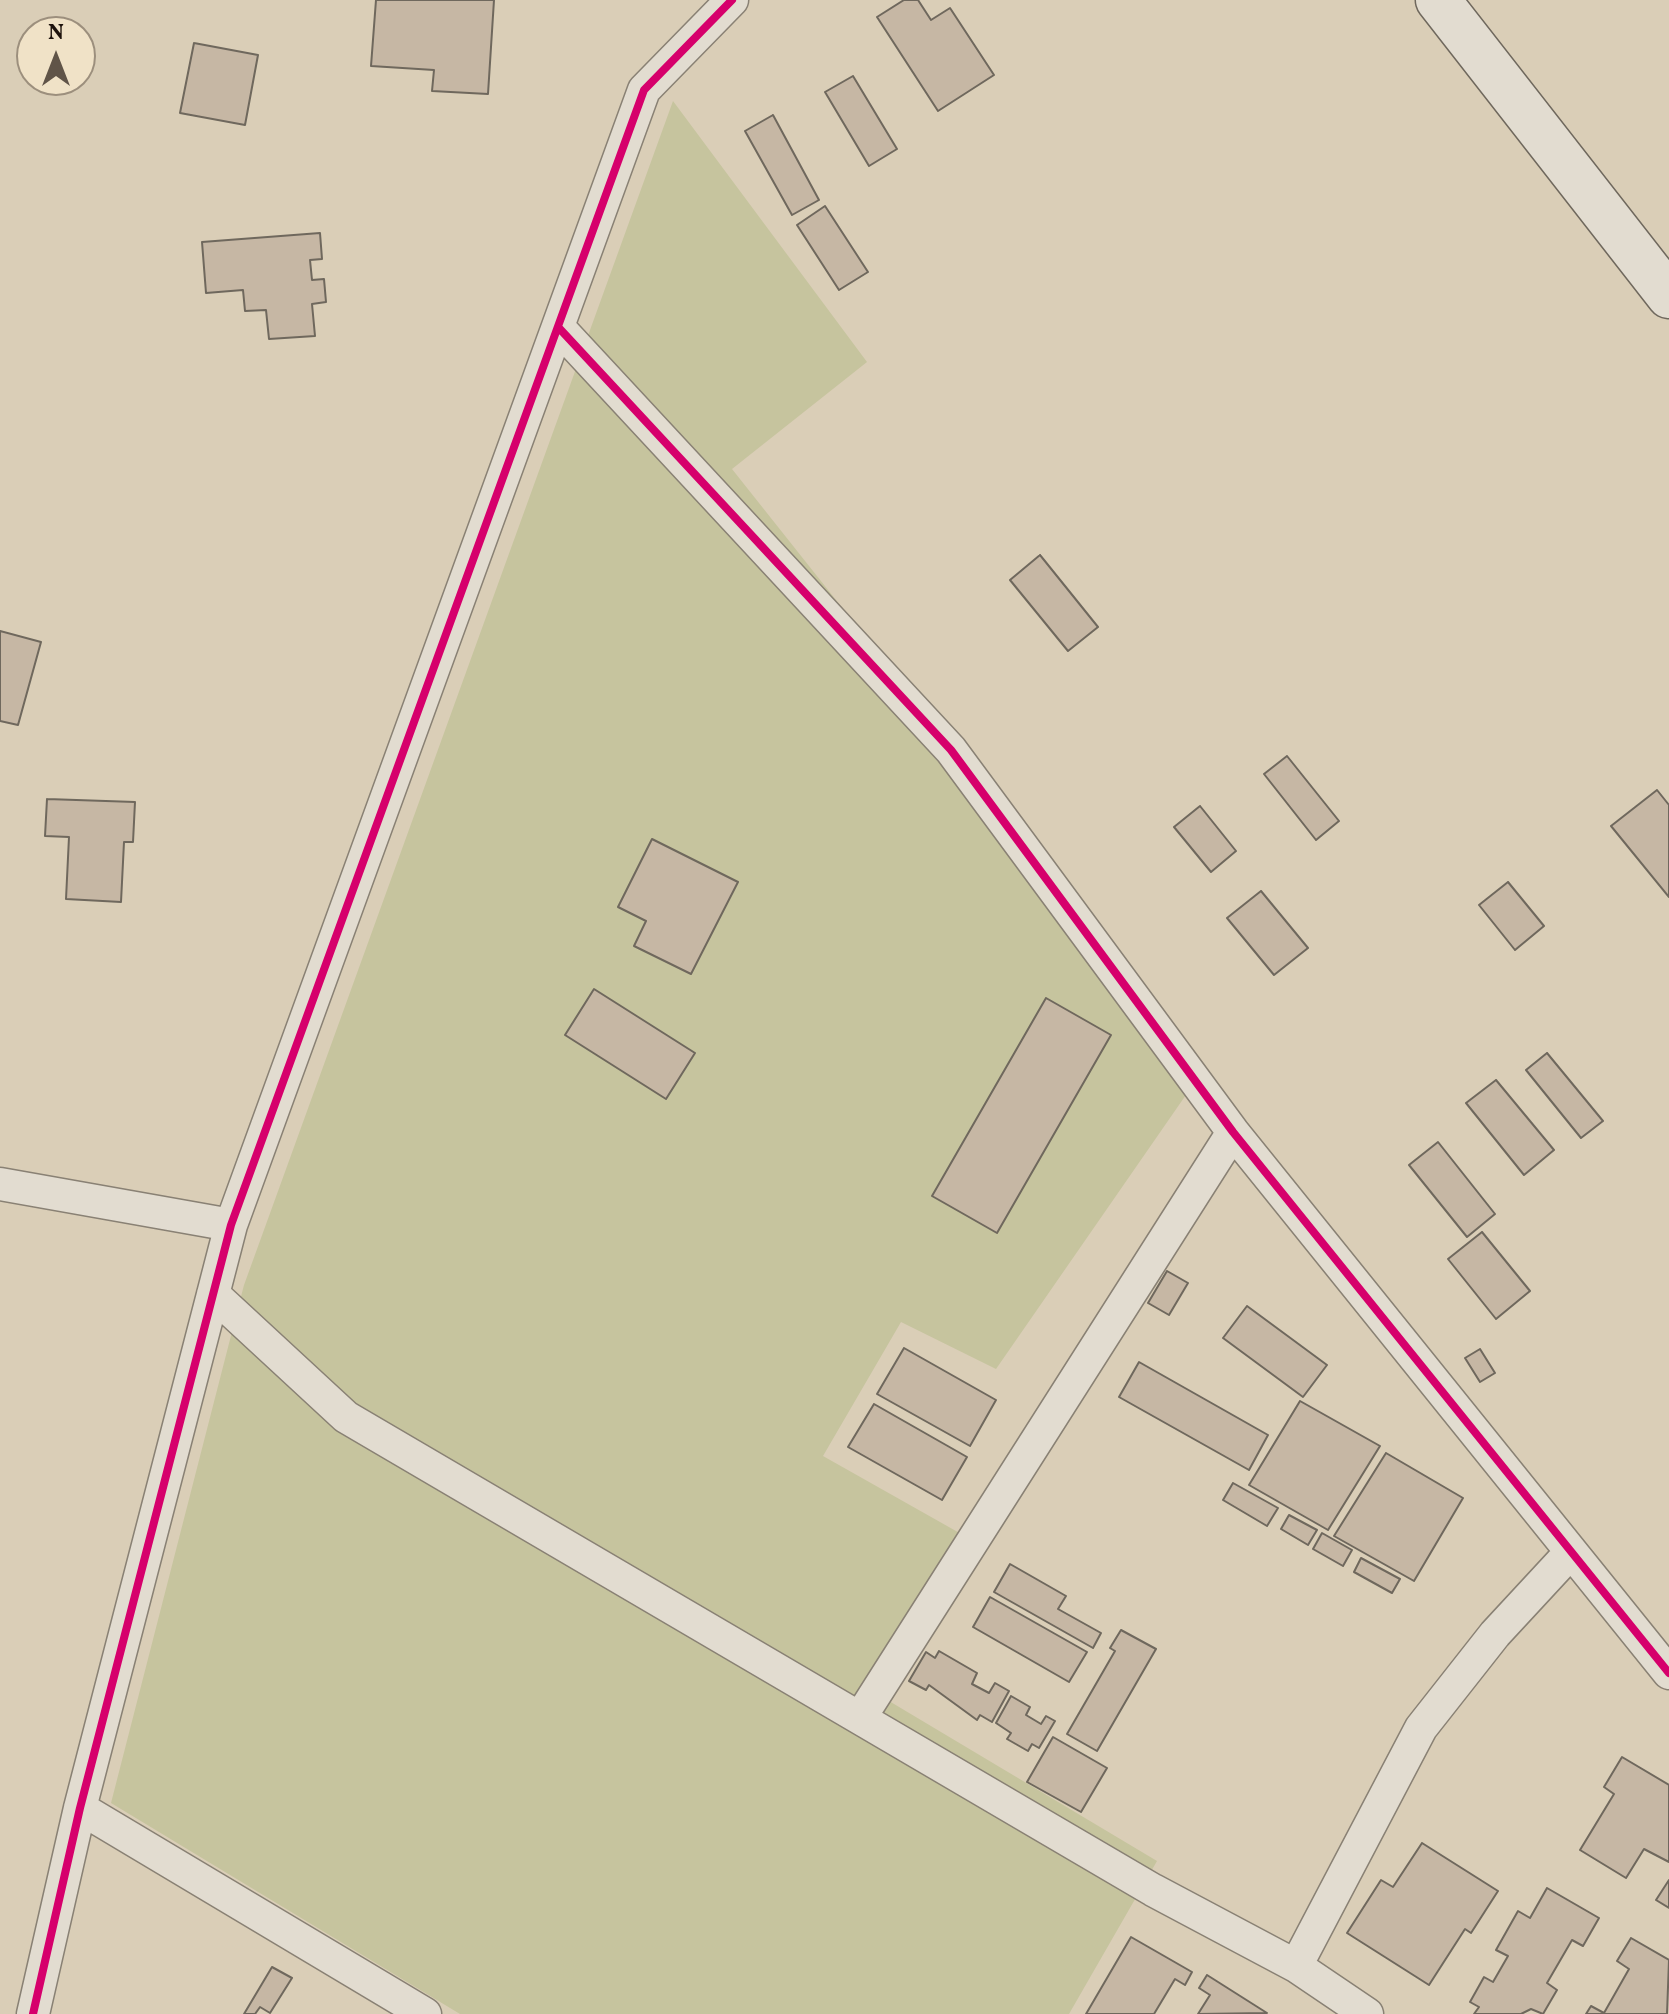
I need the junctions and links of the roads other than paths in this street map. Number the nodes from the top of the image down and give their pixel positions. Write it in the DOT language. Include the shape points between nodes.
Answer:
graph roads {
  1 [pos="732,0"];
  2 [pos="1438,0"];
  3 [pos="1669,296"];
  4 [pos="559,328"];
  5 [pos="1233,1132"];
  6 [pos="0,1184"];
  7 [pos="231,1225"];
  8 [pos="213,1294"];
  9 [pos="1570,1553"];
  10 [pos="1669,1673"];
  11 [pos="860,1718"];
  12 [pos="80,1808"];
  13 [pos="1296,1966"];
  14 [pos="33,2014"];
  15 [pos="425,2014"];
  16 [pos="1367,2014"];
  1 -- 4 [label="street" via="644,90"];
  2 -- 3 [label="main road"];
  4 -- 5 [label="street" via="951,750"];
  4 -- 7 [label="street"];
  5 -- 9 [label="street"];
  5 -- 11 [label="street"];
  6 -- 7 [label="street"];
  7 -- 8 [label="street"];
  8 -- 11 [label="street" via="346,1417"];
  8 -- 12 [label="street"];
  9 -- 10 [label="street"];
  9 -- 13 [label="street" via="1495,1634 1421,1728"];
  11 -- 13 [label="street" via="1153,1890"];
  12 -- 14 [label="street"];
  12 -- 15 [label="street"];
  13 -- 16 [label="street"];
}
